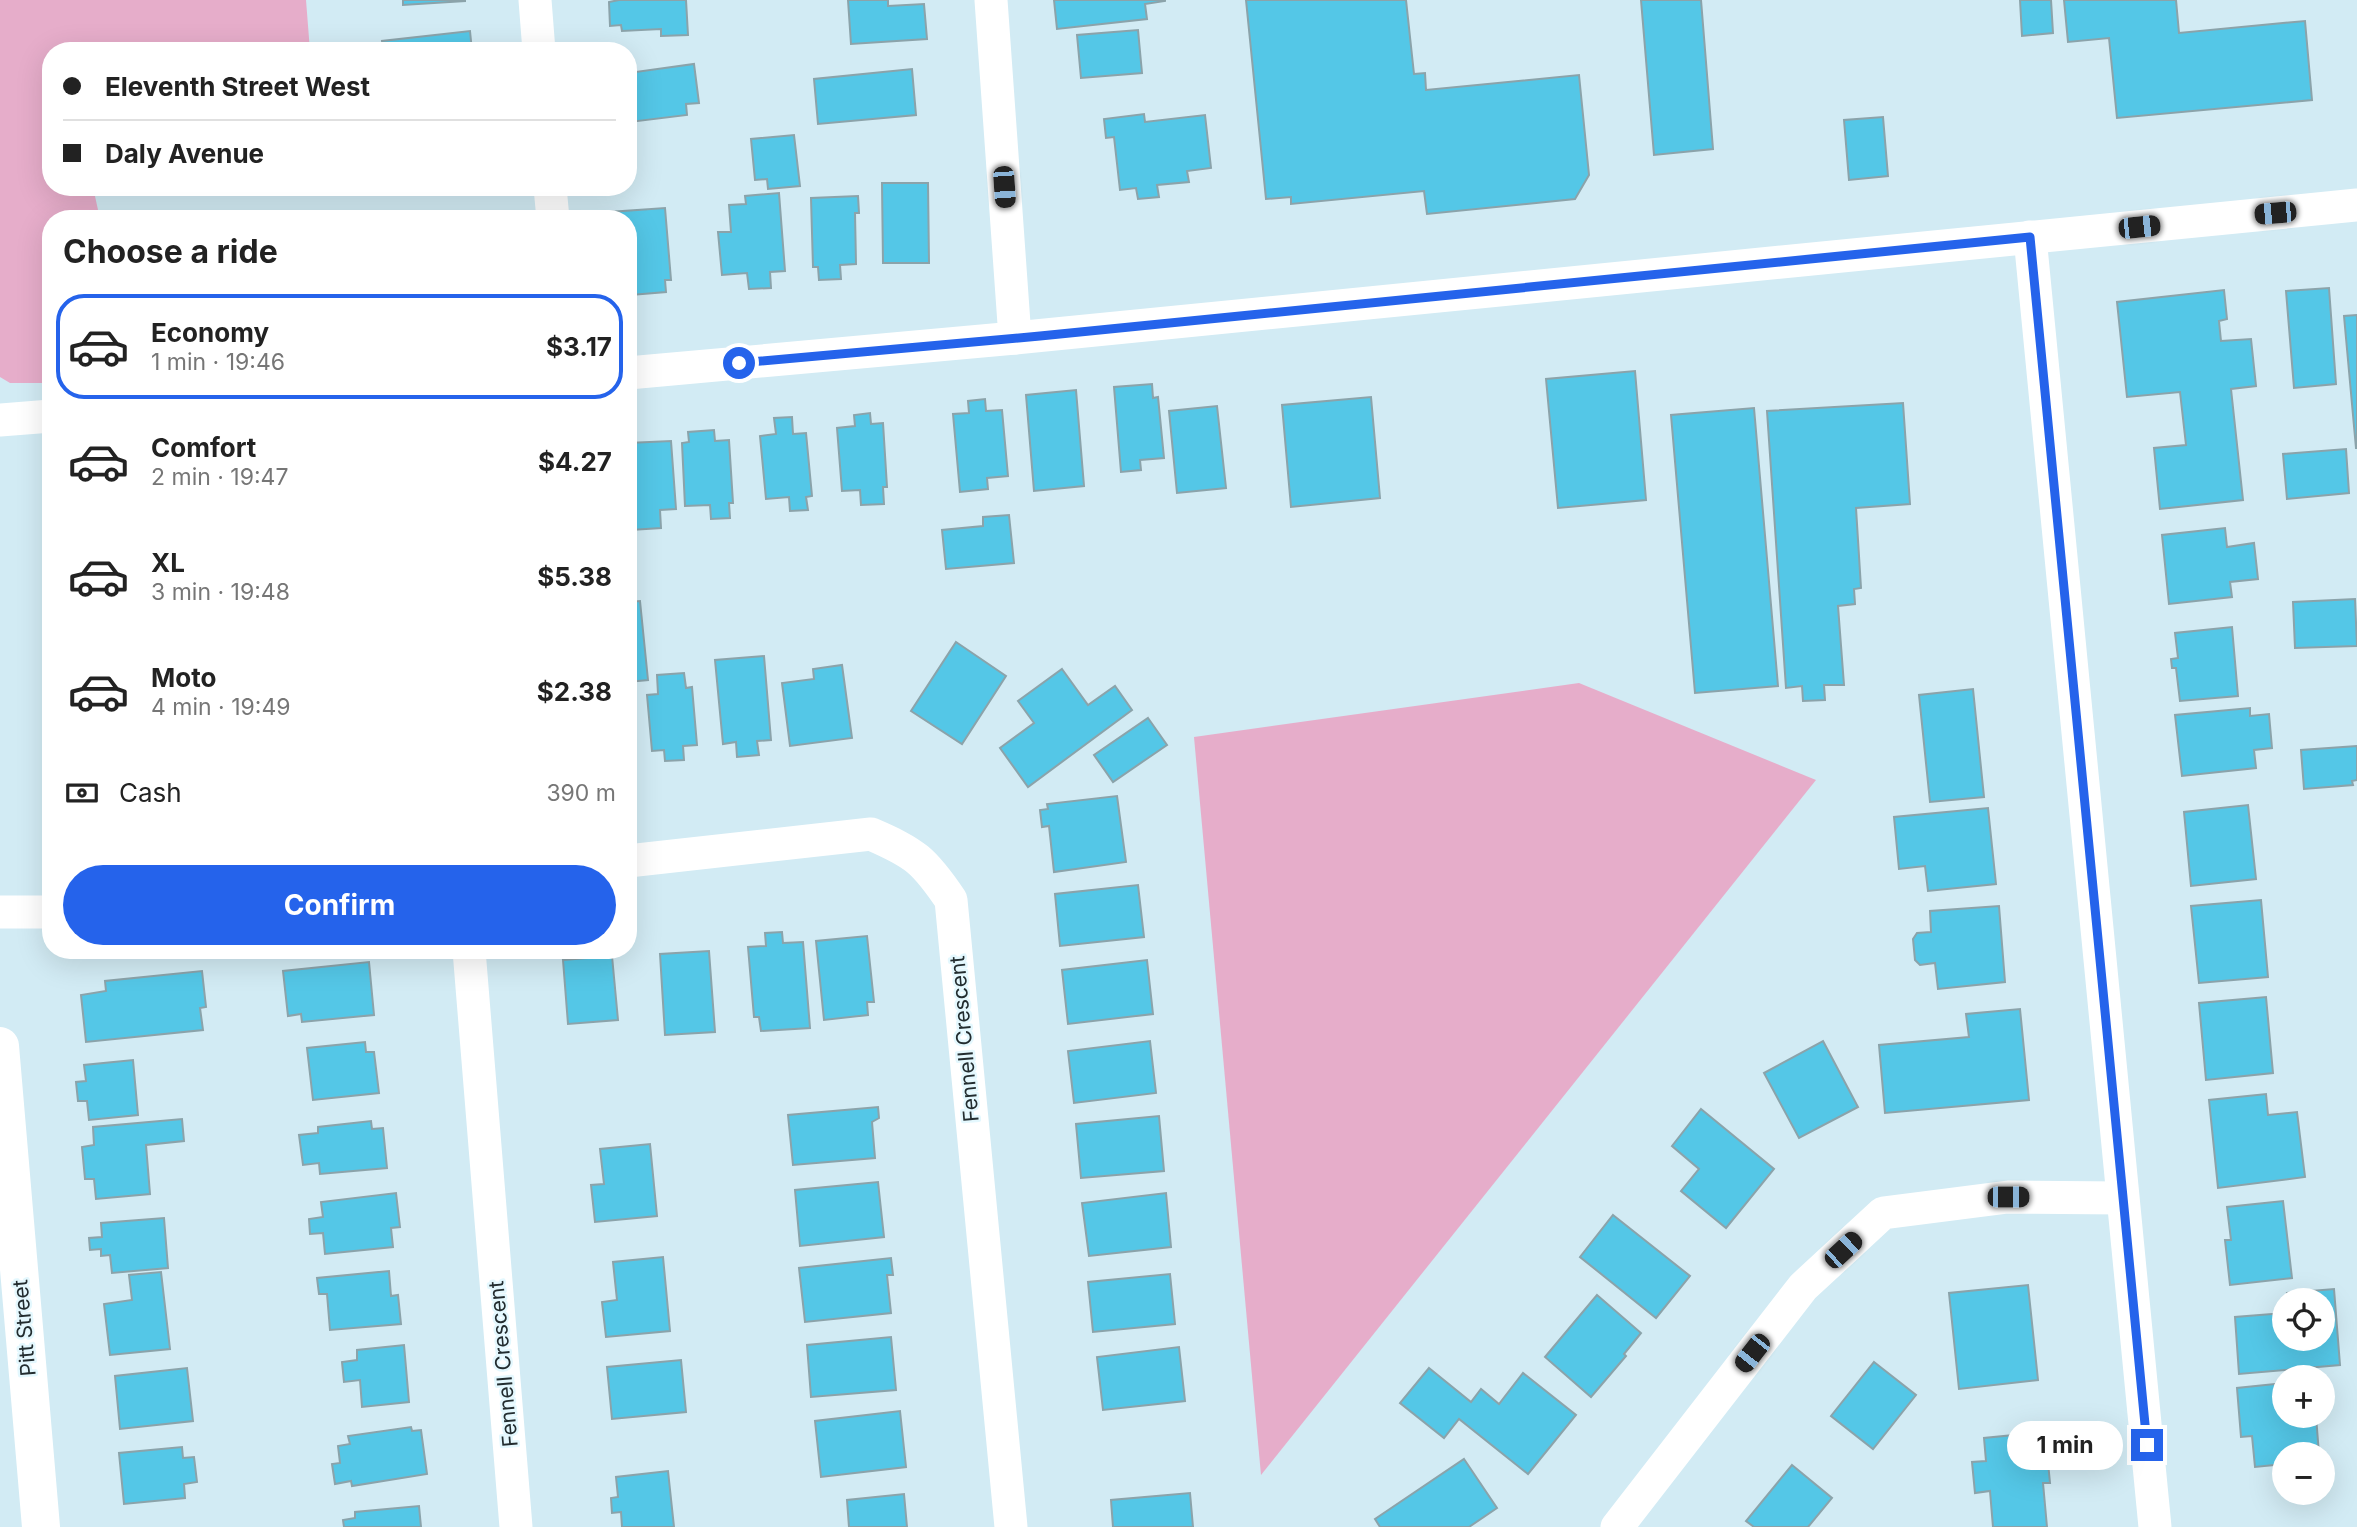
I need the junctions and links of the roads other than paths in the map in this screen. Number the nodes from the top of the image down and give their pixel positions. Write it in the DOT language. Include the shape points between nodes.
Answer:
graph roads {
  1 [pos="535,0"];
  2 [pos="991,0"];
  3 [pos="538,42"];
  4 [pos="2357,205"];
  5 [pos="2030,237"];
  6 [pos="1014,338"];
  7 [pos="637,372"];
  8 [pos="42,417"];
  9 [pos="0,420"];
  10 [pos="637,860"];
  11 [pos="0,912"];
  12 [pos="42,912"];
  13 [pos="470,959"];
  14 [pos="0,1046"];
  15 [pos="2122,1198"];
  16 [pos="41,1527"];
  17 [pos="516,1527"];
  18 [pos="1011,1527"];
  19 [pos="1617,1527"];
  20 [pos="2155,1527"];
  1 -- 3 [label="street"];
  2 -- 6 [label="street"];
  4 -- 5 [label="street"];
  5 -- 6 [label="street"];
  5 -- 15 [label="street"];
  6 -- 7 [label="street"];
  8 -- 9 [label="street"];
  10 -- 18 [label="street, Fennell Crescent" via="871,834 904,848 930,868 951,900"];
  11 -- 12 [label="street"];
  13 -- 17 [label="street, Fennell Crescent"];
  14 -- 16 [label="street, Pitt Street"];
  15 -- 19 [label="street" via="2008,1197 1883,1213 1803,1287"];
  15 -- 20 [label="street"];
}
